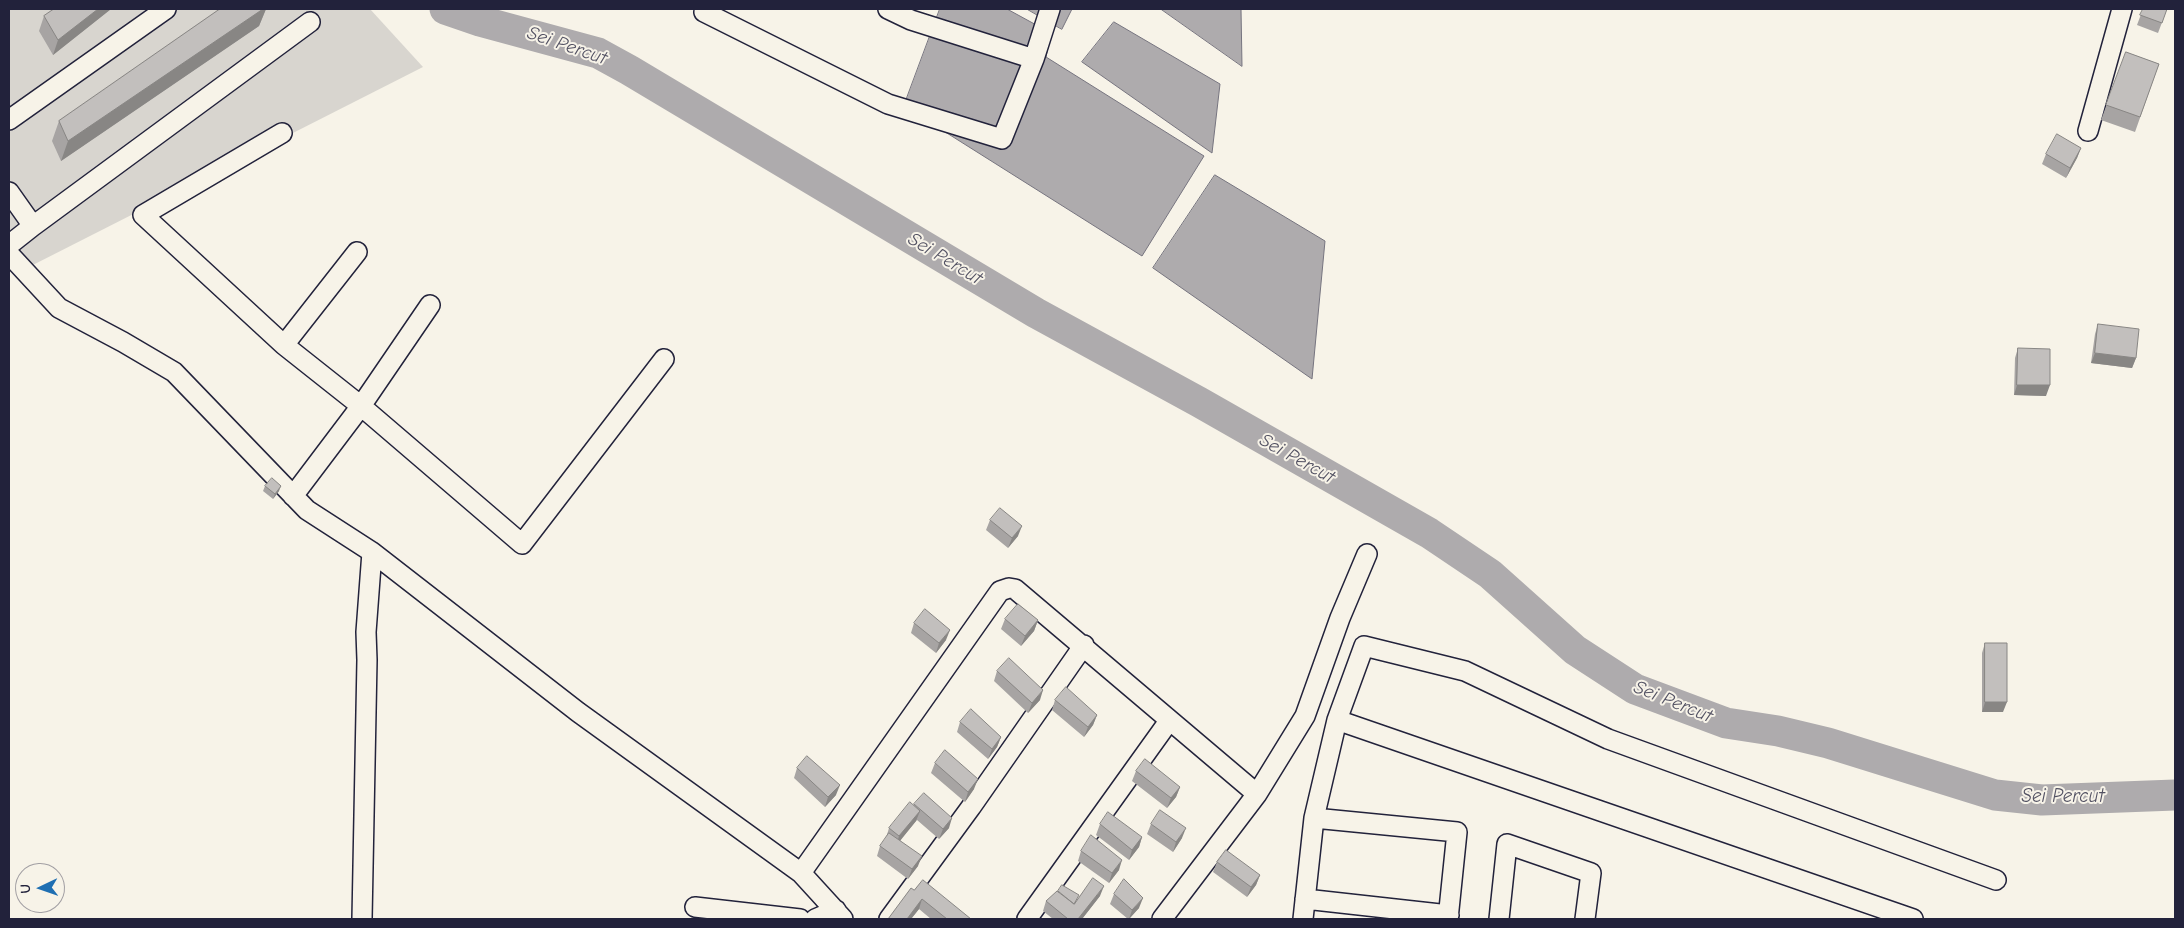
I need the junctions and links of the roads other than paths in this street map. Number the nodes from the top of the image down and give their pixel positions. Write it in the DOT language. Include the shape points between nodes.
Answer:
graph roads {
  1 [pos="166,9"];
  2 [pos="888,9"];
  3 [pos="1050,9"];
  4 [pos="2122,9"];
  5 [pos="704,12"];
  6 [pos="310,22"];
  7 [pos="1034,59"];
  8 [pos="9,120"];
  9 [pos="2088,131"];
  10 [pos="282,133"];
  11 [pos="9,192"];
  12 [pos="33,226"];
  13 [pos="9,245"];
  14 [pos="358,252"];
  15 [pos="9,254"];
  16 [pos="430,305"];
  17 [pos="284,345"];
  18 [pos="664,359"];
  19 [pos="362,406"];
  20 [pos="293,496"];
  21 [pos="372,552"];
  22 [pos="1368,554"];
  23 [pos="1084,645"];
  24 [pos="1337,720"];
  25 [pos="1169,721"];
  26 [pos="1257,794"];
  27 [pos="1314,818"];
  28 [pos="801,873"];
  29 [pos="1996,880"];
  30 [pos="1305,899"];
  31 [pos="695,907"];
  32 [pos="839,915"];
  33 [pos="1449,917"];
  34 [pos="362,919"];
  35 [pos="800,919"];
  36 [pos="815,919"];
  37 [pos="889,919"];
  38 [pos="1026,919"];
  39 [pos="1162,919"];
  40 [pos="1303,919"];
  41 [pos="1499,919"];
  42 [pos="1585,919"];
  43 [pos="1913,919"];
  1 -- 8 [label="street"];
  2 -- 7 [label="street" via="911,20"];
  3 -- 7 [label="street"];
  4 -- 9 [label="street"];
  5 -- 7 [label="street" via="888,104 1002,139"];
  6 -- 12 [label="street"];
  10 -- 17 [label="street" via="143,215"];
  11 -- 12 [label="street"];
  12 -- 13 [label="street"];
  14 -- 17 [label="street"];
  15 -- 20 [label="street" via="59,308 174,372"];
  16 -- 19 [label="street"];
  17 -- 19 [label="street"];
  18 -- 19 [label="street" via="522,544"];
  19 -- 20 [label="street"];
  20 -- 21 [label="street" via="307,510"];
  21 -- 28 [label="street" via="578,712"];
  21 -- 34 [label="street" via="366,632"];
  22 -- 26 [label="street" via="1340,618 1306,716"];
  23 -- 25 [label="street"];
  23 -- 28 [label="street" via="1015,590 1009,588 1000,592"];
  23 -- 37 [label="street"];
  24 -- 27 [label="street"];
  24 -- 29 [label="street" via="1364,646 1465,671 1608,739"];
  24 -- 43 [label="street"];
  25 -- 26 [label="street"];
  25 -- 38 [label="street"];
  26 -- 39 [label="street"];
  27 -- 30 [label="street"];
  27 -- 33 [label="street" via="1457,832"];
  28 -- 32 [label="street"];
  30 -- 33 [label="street"];
  30 -- 40 [label="street"];
  31 -- 35 [label="street"];
  32 -- 36 [label="street"];
  41 -- 42 [label="street" via="1507,844 1591,873"];
}
